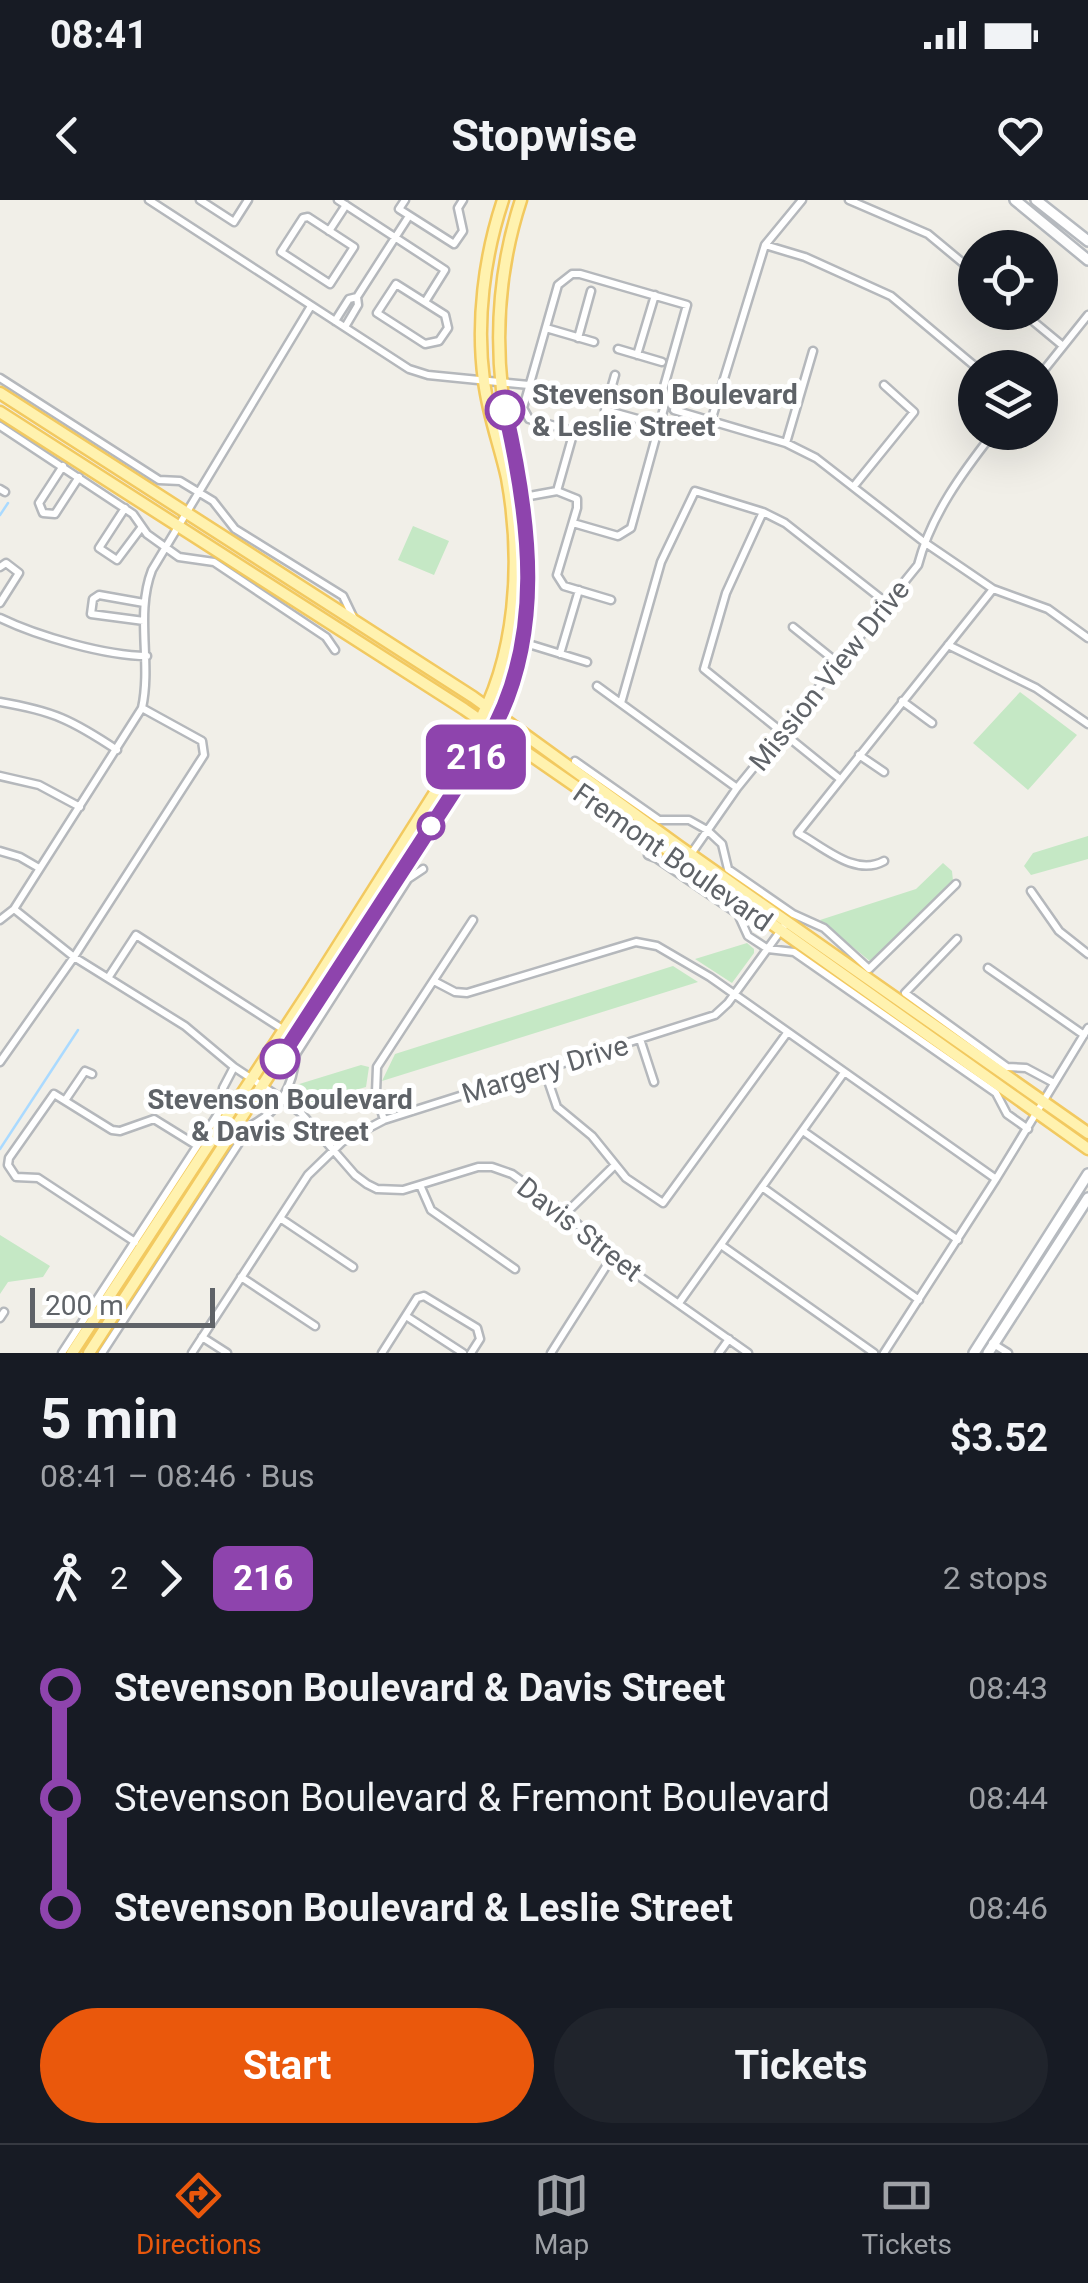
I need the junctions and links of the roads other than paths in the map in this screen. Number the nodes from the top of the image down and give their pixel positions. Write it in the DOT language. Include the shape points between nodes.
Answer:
graph roads {
  1 [pos="148,200"];
  2 [pos="200,200"];
  3 [pos="248,200"];
  4 [pos="338,200"];
  5 [pos="405,200"];
  6 [pos="463,200"];
  7 [pos="503,200"];
  8 [pos="521,200"];
  9 [pos="802,200"];
  10 [pos="848,200"];
  11 [pos="1015,200"];
  12 [pos="1036,200"];
  13 [pos="346,206"];
  14 [pos="409,216"];
  15 [pos="329,231"];
  16 [pos="396,237"];
  17 [pos="1088,242"];
  18 [pos="764,245"];
  19 [pos="958,259"];
  20 [pos="1088,260"];
  21 [pos="591,291"];
  22 [pos="654,295"];
  23 [pos="357,297"];
  24 [pos="425,302"];
  25 [pos="311,306"];
  26 [pos="1088,315"];
  27 [pos="335,321"];
  28 [pos="345,326"];
  29 [pos="546,328"];
  30 [pos="1043,330"];
  31 [pos="578,338"];
  32 [pos="594,342"];
  33 [pos="1062,346"];
  34 [pos="618,350"];
  35 [pos="813,351"];
  36 [pos="1058,351"];
  37 [pos="958,352"];
  38 [pos="638,355"];
  39 [pos="662,362"];
  40 [pos="615,374"];
  41 [pos="0,378"];
  42 [pos="484,380"];
  43 [pos="501,380"];
  44 [pos="530,385"];
  45 [pos="884,385"];
  46 [pos="0,392"];
  47 [pos="674,410"];
  48 [pos="0,412"];
  49 [pos="711,420"];
  50 [pos="658,425"];
  51 [pos="0,426"];
  52 [pos="786,442"];
  53 [pos="980,450"];
  54 [pos="62,466"];
  55 [pos="79,476"];
  56 [pos="854,486"];
  57 [pos="557,491"];
  58 [pos="199,492"];
  59 [pos="524,497"];
  60 [pos="125,508"];
  61 [pos="763,512"];
  62 [pos="186,513"];
  63 [pos="572,522"];
  64 [pos="178,524"];
  65 [pos="142,527"];
  66 [pos="924,542"];
  67 [pos="165,547"];
  68 [pos="0,568"];
  69 [pos="993,589"];
  70 [pos="579,590"];
  71 [pos="611,600"];
  72 [pos="0,603"];
  73 [pos="144,603"];
  74 [pos="888,604"];
  75 [pos="0,618"];
  76 [pos="144,621"];
  77 [pos="355,622"];
  78 [pos="793,627"];
  79 [pos="1088,638"];
  80 [pos="521,642"];
  81 [pos="948,645"];
  82 [pos="335,650"];
  83 [pos="560,654"];
  84 [pos="147,656"];
  85 [pos="588,662"];
  86 [pos="839,664"];
  87 [pos="597,686"];
  88 [pos="902,701"];
  89 [pos="0,702"];
  90 [pos="621,703"];
  91 [pos="486,706"];
  92 [pos="142,708"];
  93 [pos="499,716"];
  94 [pos="480,720"];
  95 [pos="932,723"];
  96 [pos="1088,724"];
  97 [pos="493,730"];
  98 [pos="783,734"];
  99 [pos="117,750"];
  100 [pos="859,754"];
  101 [pos="575,762"];
  102 [pos="884,772"];
  103 [pos="0,776"];
  104 [pos="840,778"];
  105 [pos="738,788"];
  106 [pos="80,807"];
  107 [pos="706,830"];
  108 [pos="0,850"];
  109 [pos="648,856"];
  110 [pos="688,858"];
  111 [pos="884,861"];
  112 [pos="40,868"];
  113 [pos="424,869"];
  114 [pos="956,884"];
  115 [pos="1031,890"];
  116 [pos="14,908"];
  117 [pos="0,920"];
  118 [pos="473,920"];
  119 [pos="784,927"];
  120 [pos="958,940"];
  121 [pos="768,949"];
  122 [pos="1088,954"];
  123 [pos="74,957"];
  124 [pos="988,968"];
  125 [pos="108,978"];
  126 [pos="434,981"];
  127 [pos="734,995"];
  128 [pos="284,1030"];
  129 [pos="787,1032"];
  130 [pos="1086,1032"];
  131 [pos="640,1039"];
  132 [pos="0,1040"];
  133 [pos="10,1046"];
  134 [pos="0,1062"];
  135 [pos="234,1067"];
  136 [pos="544,1069"];
  137 [pos="92,1074"];
  138 [pos="843,1074"];
  139 [pos="257,1082"];
  140 [pos="654,1082"];
  141 [pos="1054,1082"];
  142 [pos="66,1099"];
  143 [pos="282,1099"];
  144 [pos="1043,1102"];
  145 [pos="1036,1113"];
  146 [pos="384,1120"];
  147 [pos="1028,1128"];
  148 [pos="802,1131"];
  149 [pos="1088,1133"];
  150 [pos="196,1146"];
  151 [pos="1088,1149"];
  152 [pos="332,1150"];
  153 [pos="615,1165"];
  154 [pos="1088,1174"];
  155 [pos="996,1180"];
  156 [pos="420,1185"];
  157 [pos="762,1187"];
  158 [pos="1088,1198"];
  159 [pos="566,1212"];
  160 [pos="280,1218"];
  161 [pos="958,1240"];
  162 [pos="135,1242"];
  163 [pos="720,1245"];
  164 [pos="612,1258"];
  165 [pos="354,1266"];
  166 [pos="515,1269"];
  167 [pos="241,1278"];
  168 [pos="919,1300"];
  169 [pos="679,1303"];
  170 [pos="406,1316"];
  171 [pos="316,1326"];
  172 [pos="202,1337"];
  173 [pos="983,1338"];
  174 [pos="728,1339"];
  175 [pos="991,1349"];
  176 [pos="62,1353"];
  177 [pos="72,1353"];
  178 [pos="88,1353"];
  179 [pos="102,1353"];
  180 [pos="192,1353"];
  181 [pos="226,1353"];
  182 [pos="383,1353"];
  183 [pos="463,1353"];
  184 [pos="471,1353"];
  185 [pos="551,1353"];
  186 [pos="719,1353"];
  187 [pos="748,1353"];
  188 [pos="874,1353"];
  189 [pos="884,1353"];
  190 [pos="974,1353"];
  191 [pos="1008,1353"];
  1 -- 25 [label="street"];
  2 -- 3 [label="street" via="234,222"];
  4 -- 13 [label="street"];
  5 -- 14 [label="street" via="399,209"];
  6 -- 14 [label="street" via="463,231 454,244"];
  7 -- 42 [label="main road" via="482,309"];
  8 -- 43 [label="main road" via="500,310"];
  9 -- 18 [label="street"];
  10 -- 19 [label="street" via="928,234"];
  11 -- 20 [label="main road"];
  12 -- 17 [label="main road"];
  13 -- 15 [label="street"];
  13 -- 16 [label="street"];
  14 -- 16 [label="street"];
  15 -- 15 [label="street" via="303,218 282,252 330,284 354,246"];
  16 -- 23 [label="street"];
  16 -- 24 [label="street" via="445,270"];
  18 -- 37 [label="street" via="891,296"];
  18 -- 49 [label="street"];
  21 -- 31 [label="street"];
  22 -- 29 [label="street" via="572,274 558,285"];
  22 -- 38 [label="street"];
  22 -- 50 [label="street" via="687,305"];
  23 -- 27 [label="street"];
  23 -- 28 [label="street"];
  24 -- 24 [label="street" via="396,284 377,313 425,344 439,342 448,328 445,315"];
  25 -- 27 [label="street"];
  25 -- 58 [label="street"];
  26 -- 33 [label="street"];
  27 -- 28 [label="street"];
  28 -- 42 [label="street" via="418,373"];
  29 -- 31 [label="street"];
  29 -- 44 [label="street"];
  30 -- 33 [label="street"];
  31 -- 32 [label="street"];
  33 -- 36 [label="street"];
  34 -- 38 [label="street"];
  35 -- 52 [label="street"];
  38 -- 39 [label="street"];
  40 -- 50 [label="street" via="605,410"];
  41 -- 58 [label="street, Fremont Boulevard" via="159,480"];
  42 -- 43 [label="street"];
  42 -- 91 [label="main road" via="508,484 514,550 507,634"];
  43 -- 44 [label="street"];
  43 -- 59 [label="main road"];
  44 -- 57 [label="street" via="523,408 529,419 574,431"];
  45 -- 56 [label="street" via="914,412"];
  46 -- 62 [label="main road, Fremont Boulevard"];
  47 -- 49 [label="street"];
  48 -- 64 [label="main road, Fremont Boulevard"];
  49 -- 52 [label="street"];
  50 -- 63 [label="street" via="631,528 618,536"];
  51 -- 54 [label="street"];
  52 -- 56 [label="street"];
  53 -- 66 [label="street, Mission View Drive"];
  54 -- 55 [label="street"];
  54 -- 55 [label="street" via="39,503 43,512 55,514"];
  55 -- 60 [label="street"];
  56 -- 66 [label="street"];
  57 -- 59 [label="street"];
  57 -- 63 [label="street" via="577,499"];
  58 -- 62 [label="street"];
  58 -- 77 [label="street, Fremont Boulevard" via="236,529 345,598"];
  59 -- 80 [label="main road" via="528,567"];
  60 -- 65 [label="street"];
  60 -- 65 [label="street" via="100,548 116,560"];
  61 -- 74 [label="street"];
  61 -- 90 [label="street" via="695,492 661,562"];
  61 -- 98 [label="street" via="726,592 704,669"];
  62 -- 64 [label="street"];
  62 -- 77 [label="main road, Fremont Boulevard"];
  63 -- 70 [label="street" via="558,575 564,586"];
  64 -- 67 [label="street"];
  64 -- 94 [label="main road, Fremont Boulevard"];
  65 -- 67 [label="street"];
  66 -- 69 [label="street"];
  66 -- 74 [label="street, Mission View Drive" via="918,565"];
  67 -- 73 [label="street"];
  67 -- 82 [label="street" via="180,557 214,562 326,637"];
  68 -- 72 [label="street" via="6,563 19,573"];
  69 -- 79 [label="street" via="1048,609"];
  69 -- 81 [label="street"];
  70 -- 71 [label="street"];
  70 -- 83 [label="street"];
  73 -- 76 [label="street"];
  73 -- 76 [label="street" via="99,596 91,614"];
  74 -- 86 [label="street, Mission View Drive"];
  75 -- 84 [label="street" via="105,653"];
  76 -- 84 [label="street"];
  77 -- 91 [label="main road, Fremont Boulevard"];
  78 -- 86 [label="street"];
  80 -- 83 [label="street"];
  80 -- 93 [label="main road"];
  81 -- 88 [label="street"];
  81 -- 96 [label="street" via="1036,688"];
  83 -- 85 [label="street"];
  84 -- 92 [label="street"];
  86 -- 98 [label="street, Mission View Drive"];
  87 -- 90 [label="street"];
  88 -- 95 [label="street"];
  88 -- 100 [label="street"];
  89 -- 99 [label="street" via="73,720"];
  90 -- 105 [label="street"];
  91 -- 93 [label="main road, Fremont Boulevard"];
  91 -- 94 [label="main road"];
  92 -- 99 [label="street"];
  92 -- 123 [label="street" via="202,742 204,755"];
  93 -- 97 [label="main road"];
  93 -- 110 [label="main road, Fremont Boulevard"];
  94 -- 97 [label="main road, Fremont Boulevard"];
  94 -- 128 [label="main road"];
  97 -- 110 [label="main road, Fremont Boulevard"];
  97 -- 139 [label="main road"];
  98 -- 104 [label="street"];
  98 -- 105 [label="street, Mission View Drive"];
  99 -- 106 [label="street"];
  100 -- 102 [label="street"];
  100 -- 104 [label="street"];
  101 -- 107 [label="street, Fremont Boulevard" via="659,820 689,820"];
  103 -- 106 [label="street" via="39,785"];
  104 -- 111 [label="street" via="798,832 856,866"];
  105 -- 107 [label="street, Mission View Drive"];
  106 -- 112 [label="street"];
  107 -- 110 [label="street, Mission View Drive"];
  107 -- 114 [label="street, Fremont Boulevard" via="722,844 728,869 824,928 869,969"];
  108 -- 112 [label="street"];
  109 -- 121 [label="street, Fremont Boulevard" via="738,914 748,936"];
  110 -- 119 [label="main road, Fremont Boulevard"];
  112 -- 116 [label="street"];
  113 -- 143 [label="street" via="408,879 296,1054 294,1080"];
  115 -- 122 [label="street" via="1059,931"];
  116 -- 117 [label="street"];
  116 -- 123 [label="street, Davis Street"];
  118 -- 126 [label="street"];
  119 -- 121 [label="street, Margery Drive"];
  119 -- 144 [label="main road, Fremont Boulevard"];
  119 -- 145 [label="main road, Fremont Boulevard"];
  120 -- 141 [label="street" via="905,993 1007,1067"];
  121 -- 127 [label="street, Margery Drive"];
  121 -- 147 [label="street, Fremont Boulevard" via="794,952 996,1093 1007,1114"];
  123 -- 125 [label="street, Davis Street"];
  123 -- 133 [label="street"];
  124 -- 130 [label="street"];
  125 -- 128 [label="street" via="136,936"];
  125 -- 135 [label="street, Davis Street" via="185,1026"];
  126 -- 127 [label="street" via="467,994 636,942 657,946"];
  126 -- 146 [label="street" via="377,1067"];
  127 -- 129 [label="street"];
  127 -- 131 [label="street, Margery Drive" via="714,1015"];
  128 -- 139 [label="main road"];
  129 -- 138 [label="street"];
  129 -- 153 [label="street" via="663,1204"];
  130 -- 141 [label="street"];
  131 -- 136 [label="street, Margery Drive"];
  131 -- 140 [label="street"];
  132 -- 133 [label="street"];
  133 -- 134 [label="street"];
  135 -- 139 [label="street, Davis Street"];
  135 -- 150 [label="street" via="220,1111"];
  136 -- 146 [label="street, Margery Drive"];
  136 -- 153 [label="street" via="557,1108"];
  137 -- 142 [label="street" via="85,1071"];
  138 -- 148 [label="street"];
  138 -- 155 [label="street"];
  139 -- 143 [label="street, Davis Street"];
  139 -- 177 [label="main road"];
  139 -- 178 [label="main road"];
  141 -- 144 [label="street"];
  142 -- 150 [label="street" via="112,1130 154,1119"];
  142 -- 162 [label="street" via="50,1096 9,1158 12,1173 38,1178"];
  143 -- 152 [label="street, Davis Street"];
  143 -- 179 [label="street" via="250,1126"];
  144 -- 145 [label="street"];
  144 -- 149 [label="main road, Fremont Boulevard"];
  145 -- 147 [label="street"];
  145 -- 151 [label="main road, Fremont Boulevard"];
  146 -- 152 [label="street, Margery Drive"];
  147 -- 155 [label="street"];
  148 -- 157 [label="street"];
  148 -- 161 [label="street"];
  150 -- 162 [label="street"];
  152 -- 156 [label="street, Davis Street" via="377,1189"];
  152 -- 160 [label="street, Margery Drive"];
  153 -- 159 [label="street"];
  154 -- 173 [label="main road"];
  155 -- 161 [label="street"];
  156 -- 159 [label="street, Davis Street" via="492,1167"];
  156 -- 166 [label="street" via="431,1210"];
  157 -- 163 [label="street"];
  157 -- 168 [label="street"];
  158 -- 175 [label="main road"];
  159 -- 164 [label="street, Davis Street"];
  160 -- 165 [label="street"];
  160 -- 167 [label="street, Margery Drive"];
  161 -- 168 [label="street"];
  162 -- 176 [label="street"];
  163 -- 169 [label="street"];
  163 -- 188 [label="street"];
  164 -- 169 [label="street, Davis Street"];
  164 -- 185 [label="street"];
  167 -- 171 [label="street"];
  167 -- 172 [label="street, Margery Drive"];
  168 -- 189 [label="street"];
  169 -- 174 [label="street, Davis Street"];
  170 -- 182 [label="street"];
  170 -- 183 [label="street"];
  170 -- 184 [label="street" via="424,1296 480,1332"];
  172 -- 180 [label="street, Margery Drive"];
  172 -- 181 [label="street"];
  173 -- 175 [label="street"];
  173 -- 190 [label="main road"];
  174 -- 186 [label="street"];
  174 -- 187 [label="street, Davis Street"];
  175 -- 191 [label="street"];
}
